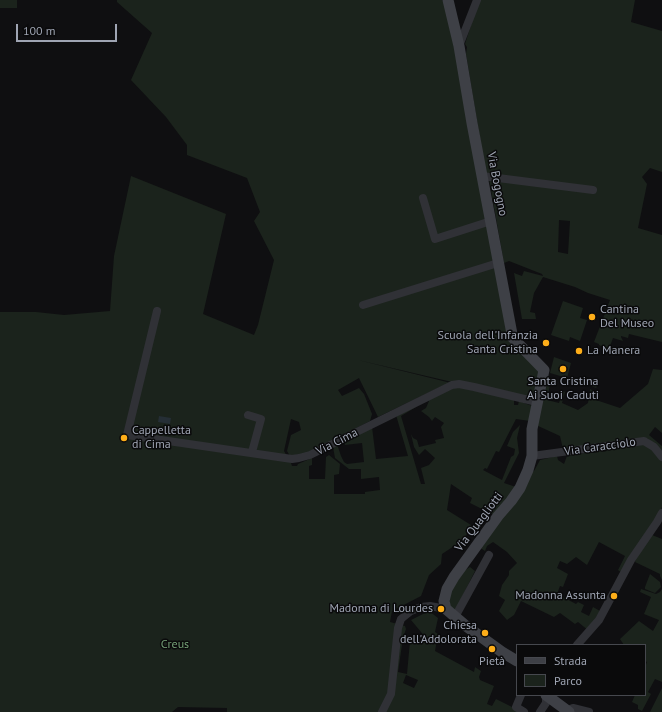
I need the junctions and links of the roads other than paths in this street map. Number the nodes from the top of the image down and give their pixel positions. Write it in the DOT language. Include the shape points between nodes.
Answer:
graph roads {
  1 [pos="448,0"];
  2 [pos="477,0"];
  3 [pos="459,46"];
  4 [pos="482,176"];
  5 [pos="593,190"];
  6 [pos="422,198"];
  7 [pos="491,221"];
  8 [pos="498,263"];
  9 [pos="363,305"];
  10 [pos="157,311"];
  11 [pos="539,363"];
  12 [pos="537,402"];
  13 [pos="248,415"];
  14 [pos="252,452"];
  15 [pos="532,456"];
  16 [pos="662,457"];
  17 [pos="662,513"];
  18 [pos="489,555"];
  19 [pos="446,609"];
  20 [pos="455,616"];
  21 [pos="578,644"];
  22 [pos="516,659"];
  23 [pos="521,696"];
  24 [pos="546,696"];
  25 [pos="547,696"];
  26 [pos="569,711"];
  27 [pos="382,712"];
  28 [pos="524,712"];
  29 [pos="540,712"];
  30 [pos="589,712"];
  1 -- 3 [label="street, Via Bogogno"];
  2 -- 3 [label="street"];
  3 -- 4 [label="street, Via Bogogno"];
  4 -- 5 [label="street"];
  4 -- 7 [label="street, Via Bogogno"];
  6 -- 7 [label="street" via="435,239"];
  7 -- 8 [label="street, Via Bogogno"];
  8 -- 9 [label="street"];
  8 -- 11 [label="street, Via Bogogno" via="512,337"];
  10 -- 14 [label="street, Via Cima" via="127,435"];
  11 -- 12 [label="street, Via Quagliotti" via="544,370"];
  12 -- 14 [label="street, Via Cima" via="460,384 452,385 310,455 292,459"];
  12 -- 15 [label="street, Via Quagliotti" via="532,429"];
  13 -- 14 [label="street" via="261,419"];
  15 -- 16 [label="street, Via Caracciolo" via="644,442 654,447"];
  15 -- 19 [label="street, Via Quagliotti" via="520,488 447,589 444,601"];
  17 -- 21 [label="street" via="631,560 599,620"];
  18 -- 20 [label="street"];
  19 -- 20 [label="street"];
  19 -- 27 [label="street" via="421,607 402,619 398,628 391,694"];
  20 -- 22 [label="street" via="502,652"];
  23 -- 28 [label="street" via="516,706"];
  24 -- 29 [label="street" via="546,703"];
  25 -- 26 [label="street"];
  26 -- 30 [label="street" via="573,708"];
}
